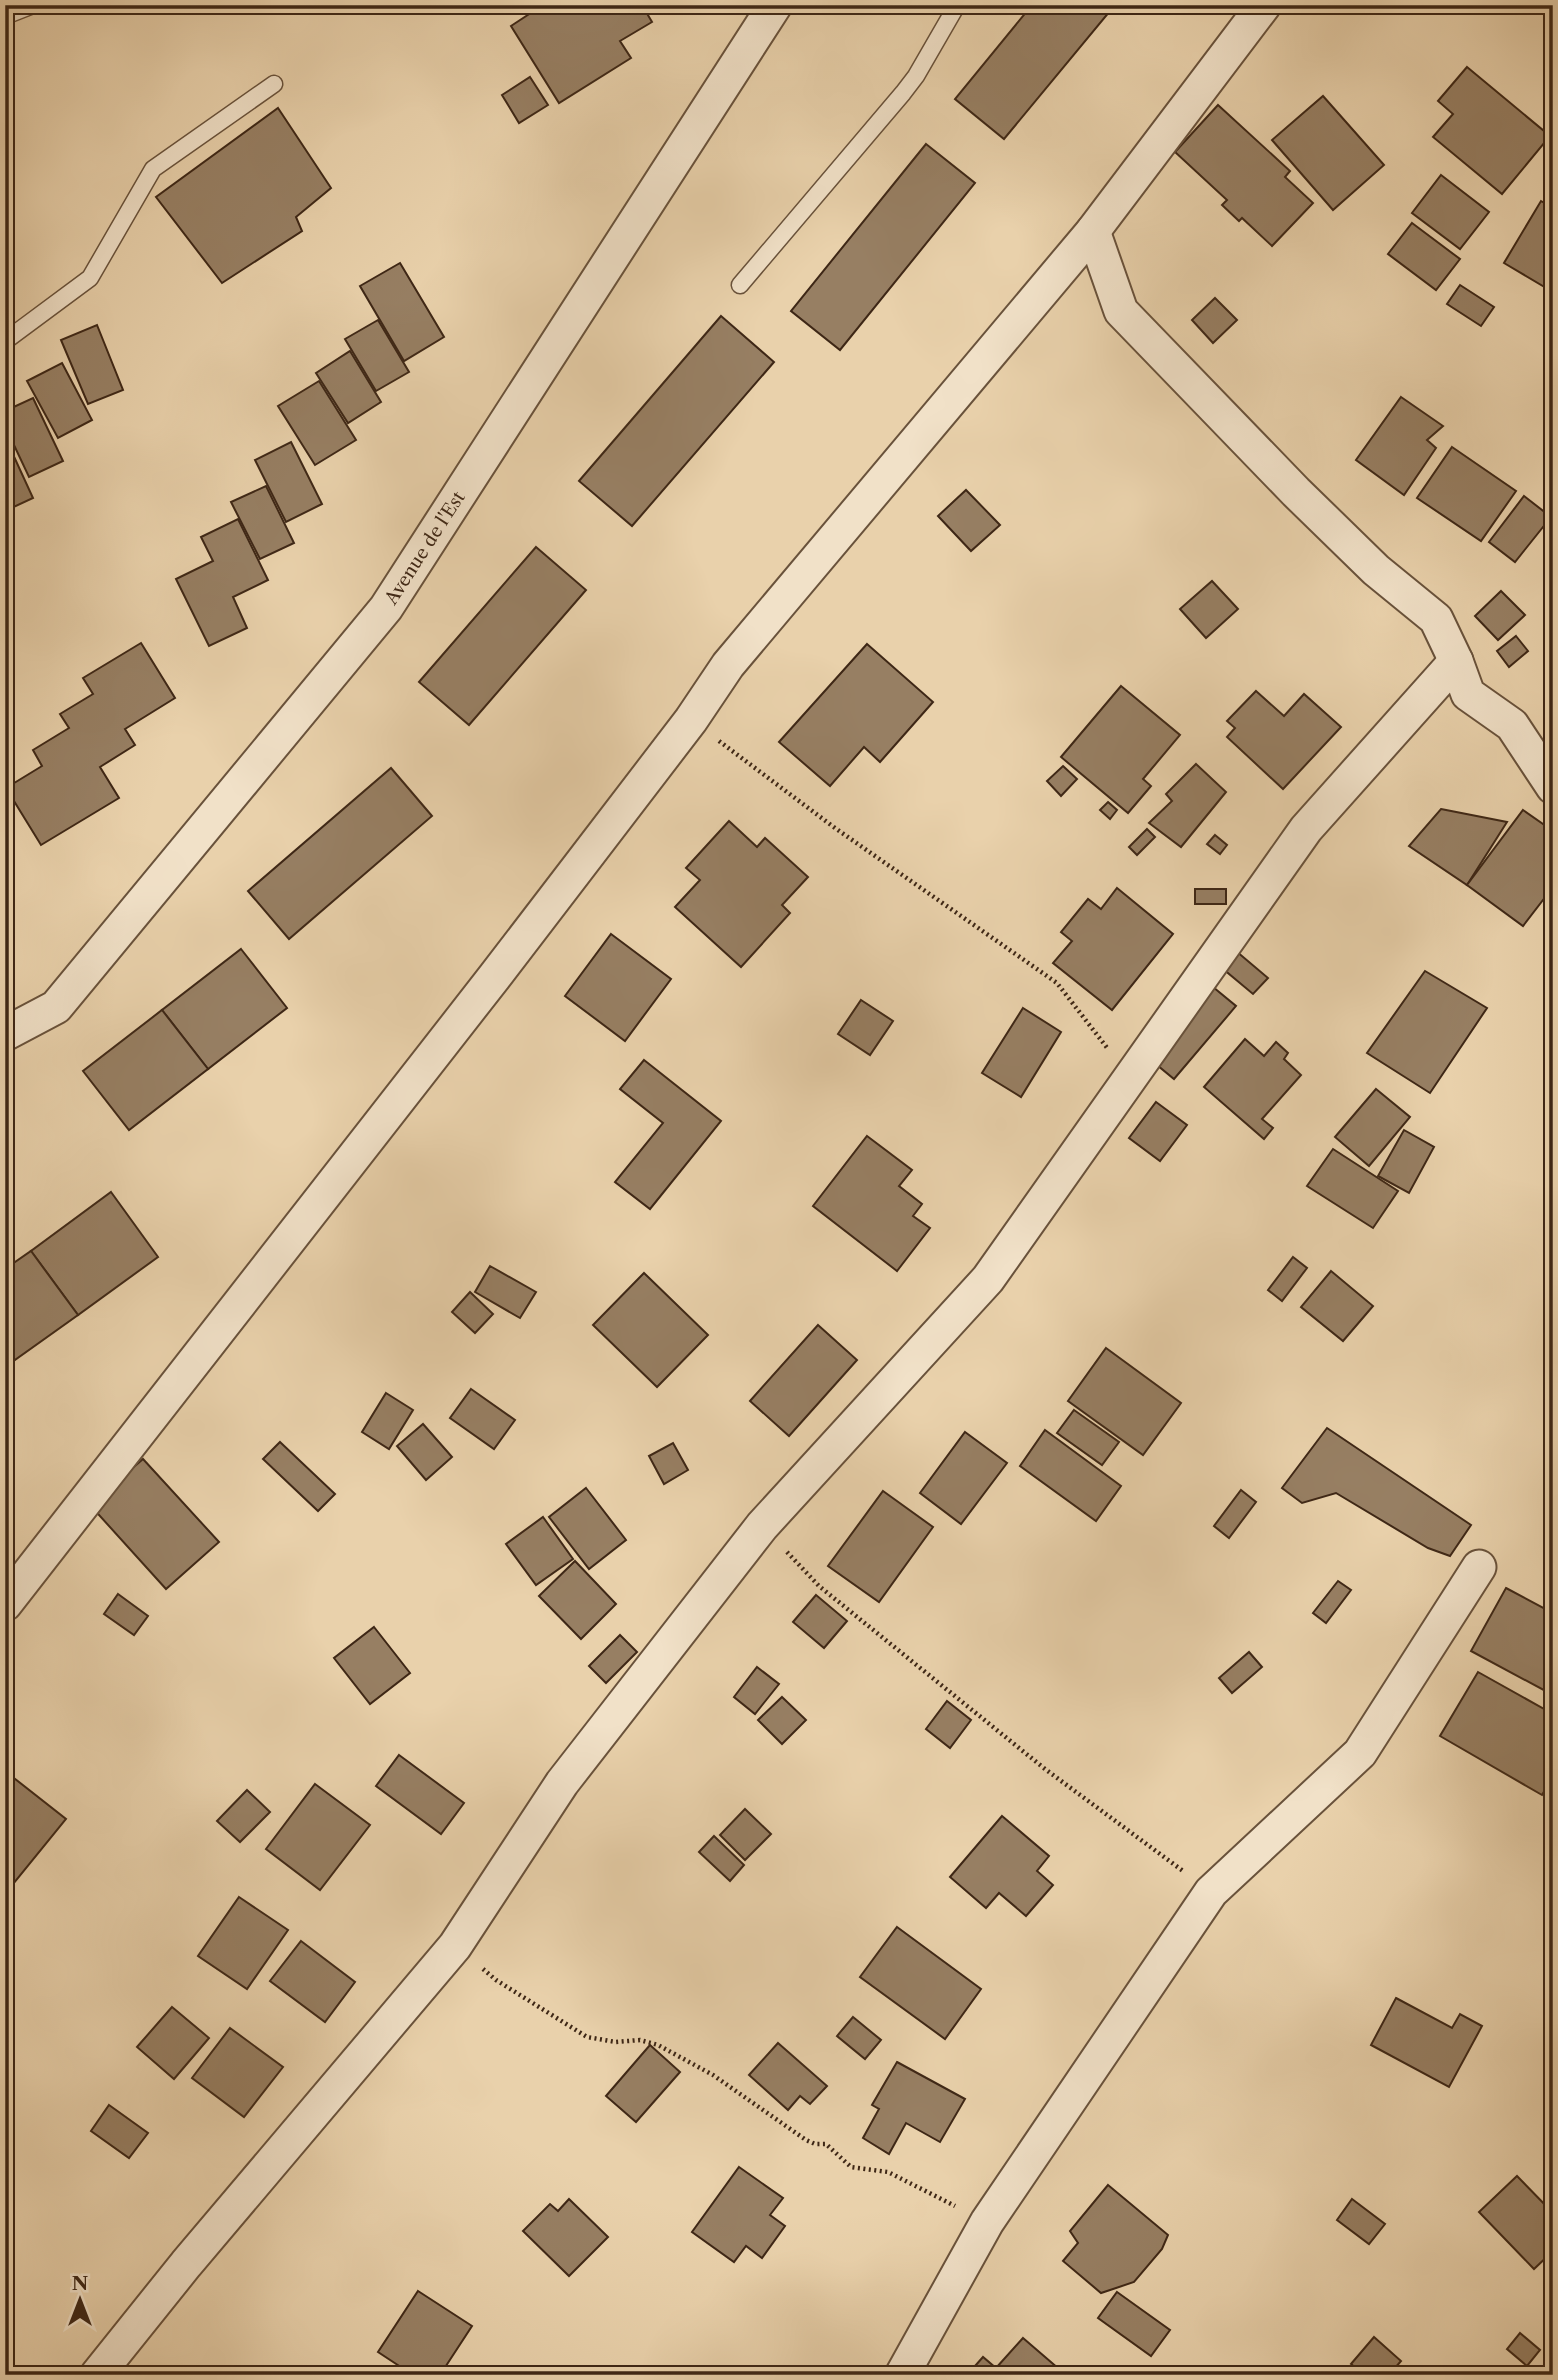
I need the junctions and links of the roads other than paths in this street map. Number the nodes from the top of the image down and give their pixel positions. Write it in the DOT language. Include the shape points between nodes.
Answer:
graph roads {
  1 [pos="33,5"];
  2 [pos="775,5"];
  3 [pos="957,5"];
  4 [pos="1264,5"];
  5 [pos="5,16"];
  6 [pos="274,84"];
  7 [pos="1093,231"];
  8 [pos="740,285"];
  9 [pos="5,341"];
  10 [pos="1456,661"];
  11 [pos="1553,787"];
  12 [pos="5,1034"];
  13 [pos="1479,1567"];
  14 [pos="5,1604"];
  15 [pos="97,2375"];
  16 [pos="902,2375"];
  1 -- 5 [label="lane"];
  2 -- 12 [label="street, Avenue de l'Est" via="386,608 56,1007"];
  3 -- 8 [label="lane" via="903,93"];
  4 -- 7 [label="street"];
  6 -- 9 [label="lane" via="153,169 90,278"];
  7 -- 10 [label="street" via="1121,311 1296,492 1376,570 1436,619"];
  7 -- 14 [label="street" via="728,665 495,976"];
  10 -- 11 [label="street" via="1468,694 1512,725"];
  10 -- 15 [label="street" via="1306,829 988,1279 762,1526 562,1783 455,1946"];
  13 -- 16 [label="street" via="1360,1753 1211,1892 987,2222"];
}
